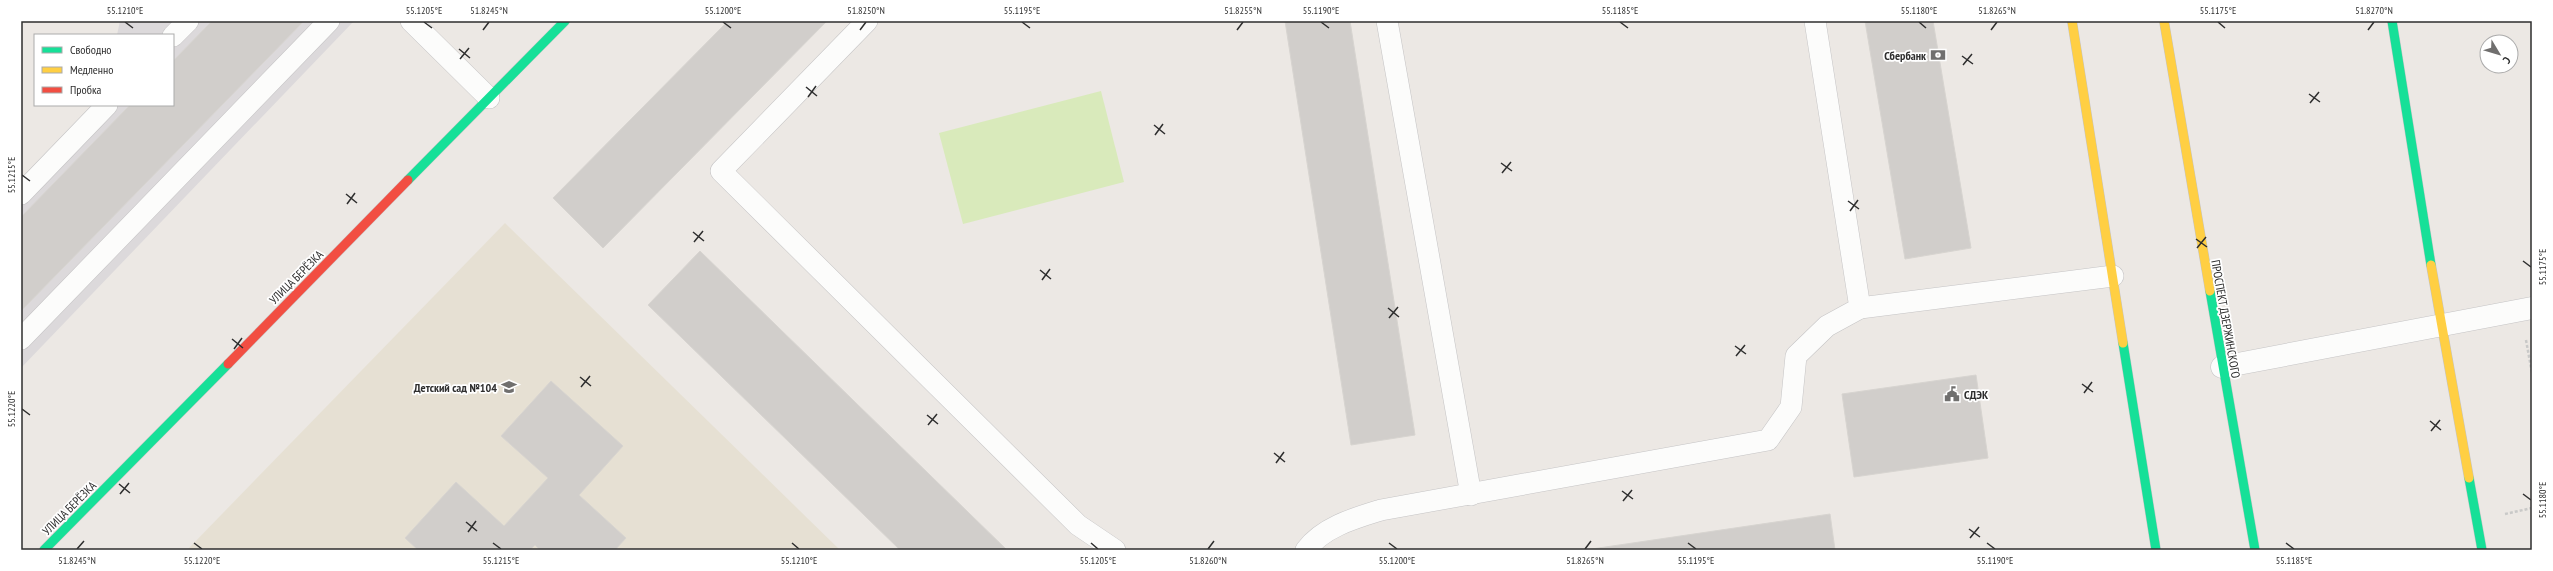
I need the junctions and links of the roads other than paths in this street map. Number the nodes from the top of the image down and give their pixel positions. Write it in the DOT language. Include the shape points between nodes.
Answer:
graph roads {
  1 [pos="188,21"];
  2 [pos="328,21"];
  3 [pos="411,21"];
  4 [pos="565,21"];
  5 [pos="867,21"];
  6 [pos="1387,21"];
  7 [pos="1815,21"];
  8 [pos="2072,21"];
  9 [pos="2164,21"];
  10 [pos="2392,21"];
  11 [pos="174,35"];
  12 [pos="489,98"];
  13 [pos="105,106"];
  14 [pos="21,194"];
  15 [pos="2113,276"];
  16 [pos="1860,308"];
  17 [pos="2532,308"];
  18 [pos="2440,324"];
  19 [pos="21,339"];
  20 [pos="2222,367"];
  21 [pos="1470,495"];
  22 [pos="44,550"];
  23 [pos="1115,550"];
  24 [pos="1306,550"];
  25 [pos="2156,550"];
  26 [pos="2255,550"];
  27 [pos="2482,550"];
  1 -- 11 [label="lane"];
  2 -- 19 [label="lane"];
  3 -- 12 [label="lane"];
  4 -- 12 [label="main road, УЛИЦА БЕРЁЗКА"];
  5 -- 23 [label="lane" via="721,171 1078,525"];
  6 -- 21 [label="lane"];
  7 -- 16 [label="lane"];
  8 -- 15 [label="main road"];
  9 -- 20 [label="main road, ПРОСПЕКТ ДЗЕРЖИНСКОГО"];
  10 -- 18 [label="main road"];
  12 -- 22 [label="main road, УЛИЦА БЕРЁЗКА"];
  13 -- 14 [label="lane"];
  15 -- 16 [label="lane"];
  15 -- 25 [label="main road"];
  16 -- 21 [label="lane" via="1827,326 1796,356 1791,407 1768,440"];
  17 -- 18 [label="street"];
  18 -- 20 [label="street"];
  18 -- 27 [label="main road"];
  20 -- 26 [label="main road, ПРОСПЕКТ ДЗЕРЖИНСКОГО"];
  21 -- 24 [label="lane" via="1381,510 1346,521 1310,544"];
}
